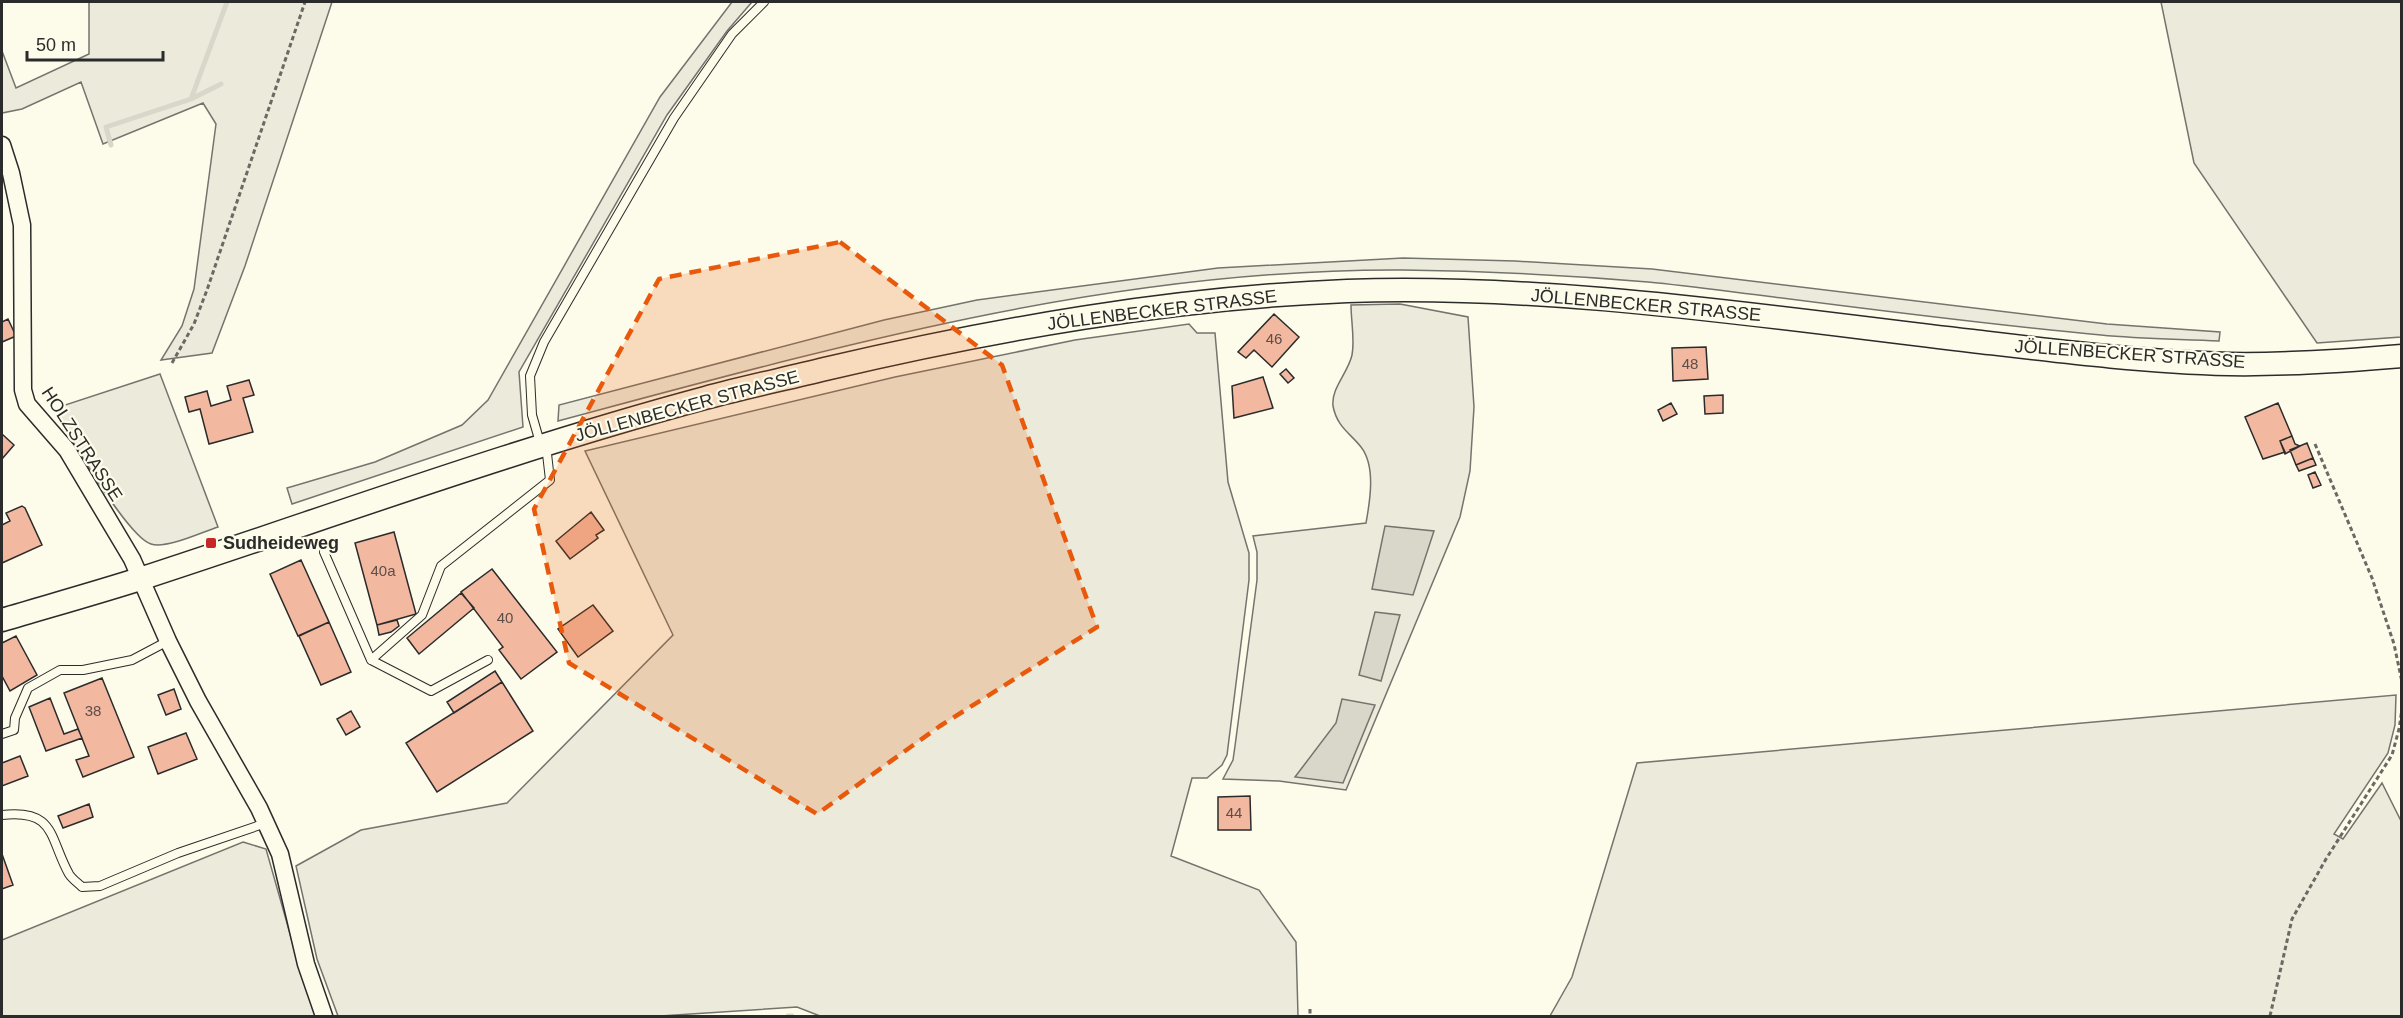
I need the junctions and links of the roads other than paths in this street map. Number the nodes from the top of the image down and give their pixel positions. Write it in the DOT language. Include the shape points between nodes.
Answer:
graph roads {
  1 [pos="764,2"];
  2 [pos="2,145"];
  3 [pos="2402,356"];
  4 [pos="544,445"];
  5 [pos="324,552"];
  6 [pos="141,578"];
  7 [pos="2,620"];
  8 [pos="168,640"];
  9 [pos="371,660"];
  10 [pos="488,660"];
  11 [pos="2,734"];
  12 [pos="2,815"];
  13 [pos="266,823"];
  14 [pos="324,1017"];
  1 -- 4 [label="lane" via="732,34 674,118 544,342 530,376 532,415"];
  2 -- 6 [label="street, HOLZSTRASSE" via="22,225 23,390 27,404 67,450"];
  3 -- 4 [label="street, JÖLLENBECKER STRASSE" via="2251,364 2173,361 1648,302 1518,293 1343,291 1219,300 986,334 710,396"];
  4 -- 6 [label="street, JÖLLENBECKER STRASSE"];
  4 -- 9 [label="lane" via="550,480 441,566 422,615"];
  5 -- 9 [label="lane"];
  6 -- 7 [label="street, JÖLLENBECKER STRASSE"];
  6 -- 8 [label="street"];
  8 -- 11 [label="lane" via="132,660 83,670 60,670 28,688 14,730"];
  8 -- 13 [label="street"];
  9 -- 10 [label="lane" via="431,691"];
  12 -- 13 [label="lane" via="22,813 47,826 69,876 82,887 100,886 178,853"];
  13 -- 14 [label="street" via="280,854 306,964"];
}
